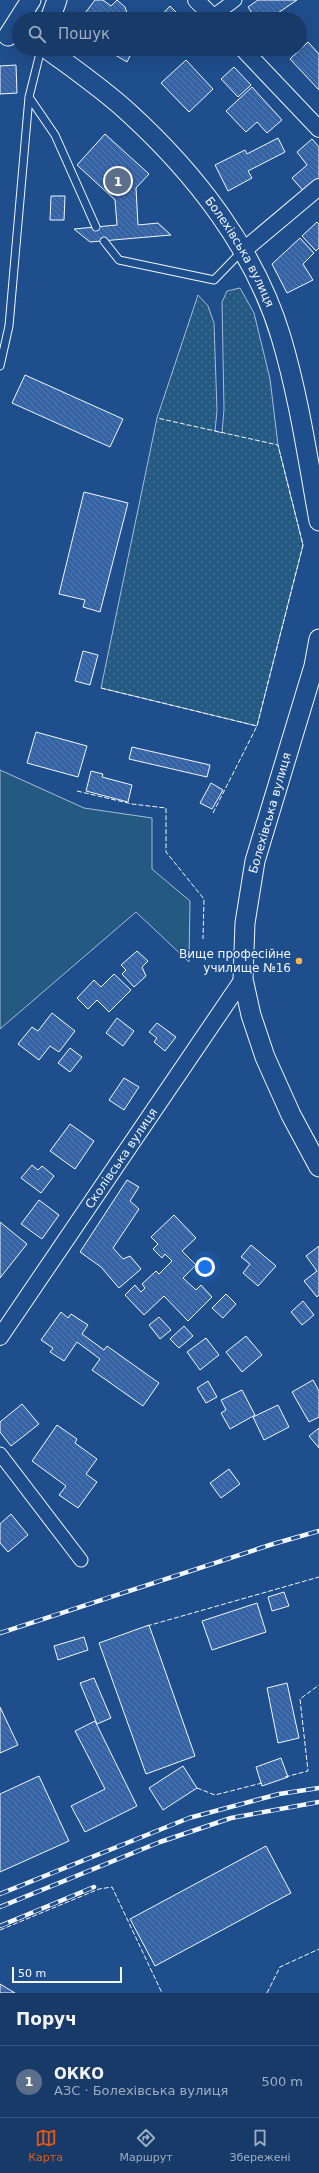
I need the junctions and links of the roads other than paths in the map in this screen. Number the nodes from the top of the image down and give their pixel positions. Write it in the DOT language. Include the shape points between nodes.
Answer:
graph roads {
  1 [pos="31,0"];
  2 [pos="57,0"];
  3 [pos="196,0"];
  4 [pos="235,0"];
  5 [pos="24,12"];
  6 [pos="53,12"];
  7 [pos="208,12"];
  8 [pos="221,12"];
  9 [pos="39,56"];
  10 [pos="56,56"];
  11 [pos="250,56"];
  12 [pos="29,97"];
  13 [pos="319,129"];
  14 [pos="319,188"];
  15 [pos="96,227"];
  16 [pos="104,241"];
  17 [pos="244,250"];
  18 [pos="0,366"];
  19 [pos="319,521"];
  20 [pos="319,639"];
  21 [pos="242,979"];
  22 [pos="319,1167"];
  23 [pos="0,1337"];
  24 [pos="0,1454"];
  25 [pos="81,1560"];
  1 -- 5 [label="main road"];
  2 -- 6 [label="main road"];
  3 -- 7 [label="street"];
  4 -- 8 [label="street"];
  9 -- 12 [label="lane"];
  10 -- 17 [label="main road, Болехівська вулиця" via="128,112 166,150 194,181"];
  11 -- 13 [label="street"];
  12 -- 15 [label="lane" via="55,135"];
  12 -- 18 [label="lane" via="9,326"];
  14 -- 17 [label="street"];
  16 -- 17 [label="lane" via="119,260 214,280"];
  17 -- 19 [label="main road, Болехівська вулиця" via="266,295 281,337 297,403"];
  20 -- 21 [label="main road, Болехівська вулиця" via="314,666 255,861 245,923"];
  21 -- 22 [label="main road, Болехівська вулиця" via="265,1057 291,1116"];
  21 -- 23 [label="street, Сколівська вулиця"];
  24 -- 25 [label="street"];
}
